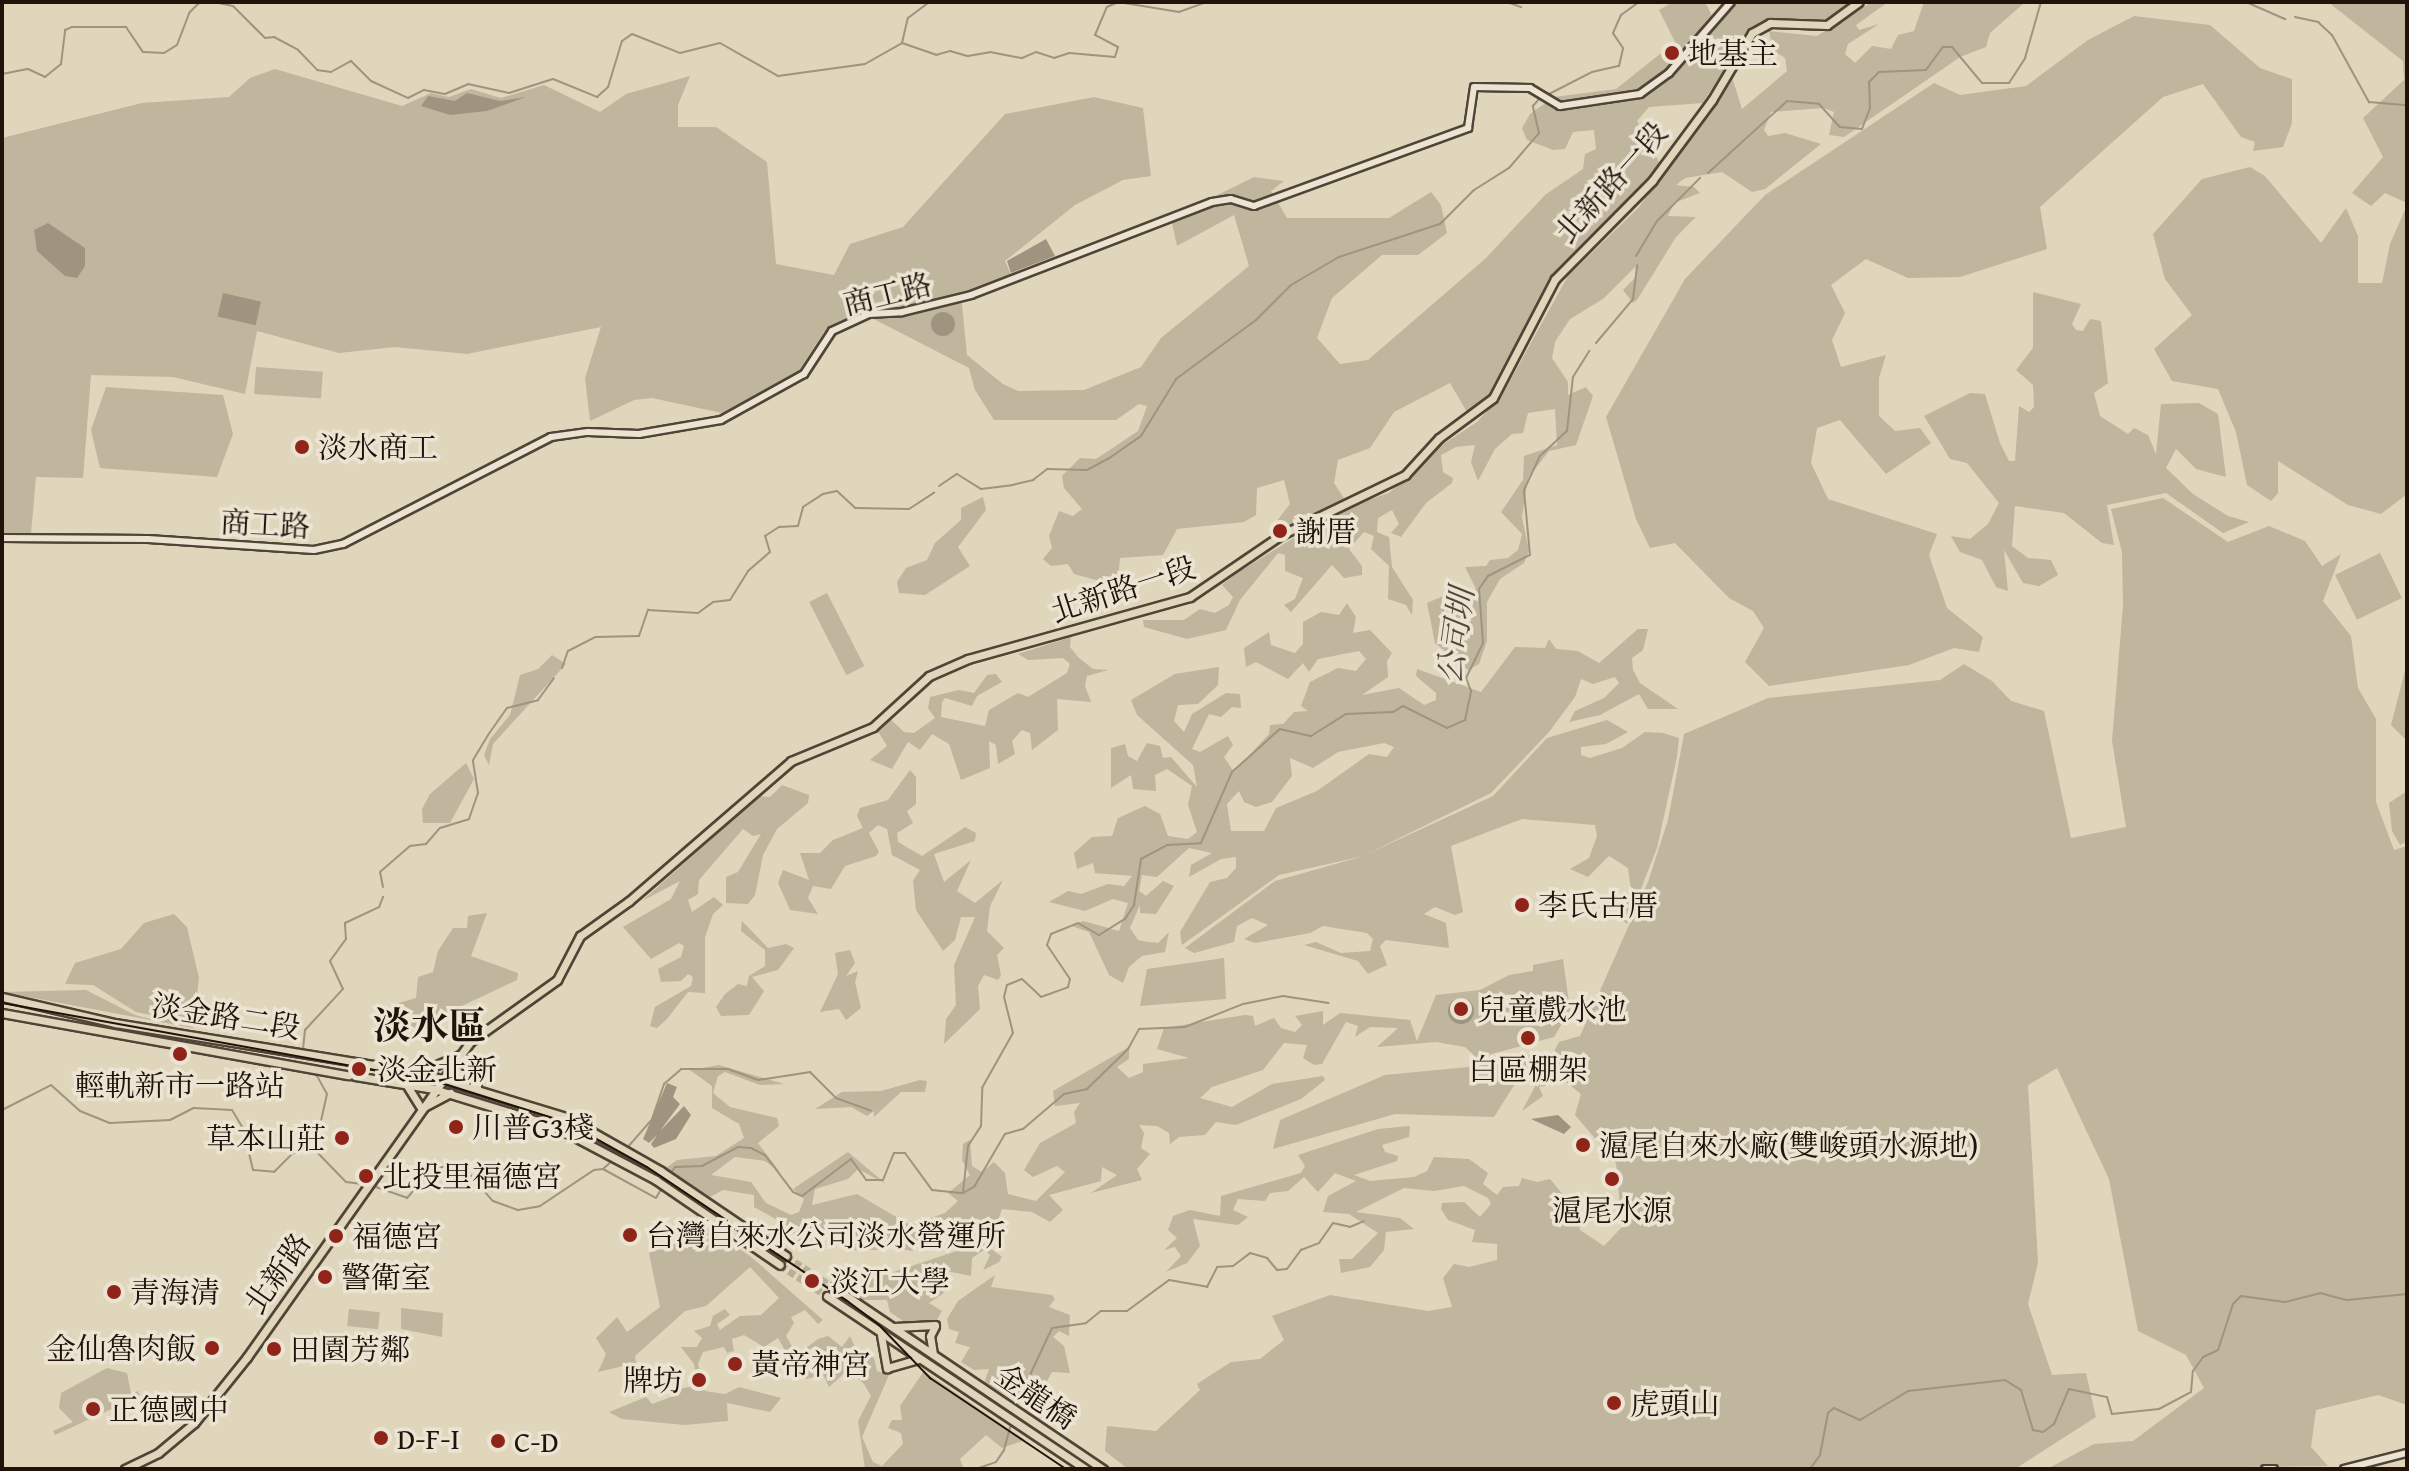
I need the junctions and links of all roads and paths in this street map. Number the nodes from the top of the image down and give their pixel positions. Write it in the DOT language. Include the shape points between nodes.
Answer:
graph roads {
  1 [pos="1731,2"];
  2 [pos="1859,2"];
  3 [pos="2,538"];
  4 [pos="2,997"];
  5 [pos="2,1013"];
  6 [pos="460,1055"];
  7 [pos="418,1072"];
  8 [pos="443,1077"];
  9 [pos="406,1084"];
  10 [pos="478,1088"];
  11 [pos="434,1089"];
  12 [pos="450,1093"];
  13 [pos="421,1108"];
  14 [pos="786,1256"];
  15 [pos="780,1265"];
  16 [pos="833,1287"];
  17 [pos="827,1296"];
  18 [pos="892,1326"];
  19 [pos="880,1333"];
  20 [pos="933,1354"];
  21 [pos="919,1359"];
  22 [pos="2407,1453"];
  23 [pos="125,1469"];
  24 [pos="1085,1469"];
  25 [pos="1103,1469"];
  26 [pos="2265,1469"];
  27 [pos="2274,1469"];
  28 [pos="2344,1469"];
  1 -- 3 [label="street, 商工路" via="1669,73 1640,94 1560,106 1530,88 1474,87 1468,128 1254,206 1231,199 1212,202 971,295 902,312 869,314 832,331 804,374 721,420 639,434 551,437 329,548"];
  2 -- 6 [label="main road, 北新路一段" via="1827,25 1770,23 1752,33 1712,100 1652,181 1555,279 1493,398 1439,438 1405,475 1281,535 1190,597 947,667 918,684 873,727 804,752 629,901 580,936 557,980 479,1035"];
  4 -- 7 [label="main road, 淡金路二段" via="115,1023"];
  5 -- 9 [label="main road, 淡金路二段"];
  6 -- 7 [label="main road"];
  6 -- 8 [label="main road, 北新路一段"];
  6 -- 10 [label="main road"];
  7 -- 8 [label="main road, 淡金路二段"];
  8 -- 10 [label="main road, 淡金路二段"];
  8 -- 11 [label="main road, 北新路"];
  9 -- 11 [label="main road, 淡金路二段"];
  9 -- 13 [label="main road"];
  10 -- 14 [label="main road, 淡金路二段" via="566,1117 635,1154"];
  11 -- 12 [label="main road, 淡金路二段"];
  11 -- 13 [label="main road, 北新路"];
  12 -- 13 [label="main road"];
  12 -- 15 [label="main road, 淡金路二段" via="514,1111 603,1150"];
  13 -- 23 [label="main road, 北新路" via="247,1357 194,1423 158,1453"];
  16 -- 18 [label="main road, 金龍橋"];
  17 -- 19 [label="main road, 金龍橋"];
  18 -- 20 [label="main road, 金龍橋"];
  18 -- 20 [label="main road" via="935,1325 930,1336"];
  19 -- 21 [label="main road, 金龍橋"];
  19 -- 21 [label="main road" via="887,1368"];
  20 -- 25 [label="main road, 金龍橋"];
  21 -- 24 [label="main road, 金龍橋"];
  22 -- 28 [label="street"];
  26 -- 27 [label="street"];
}
